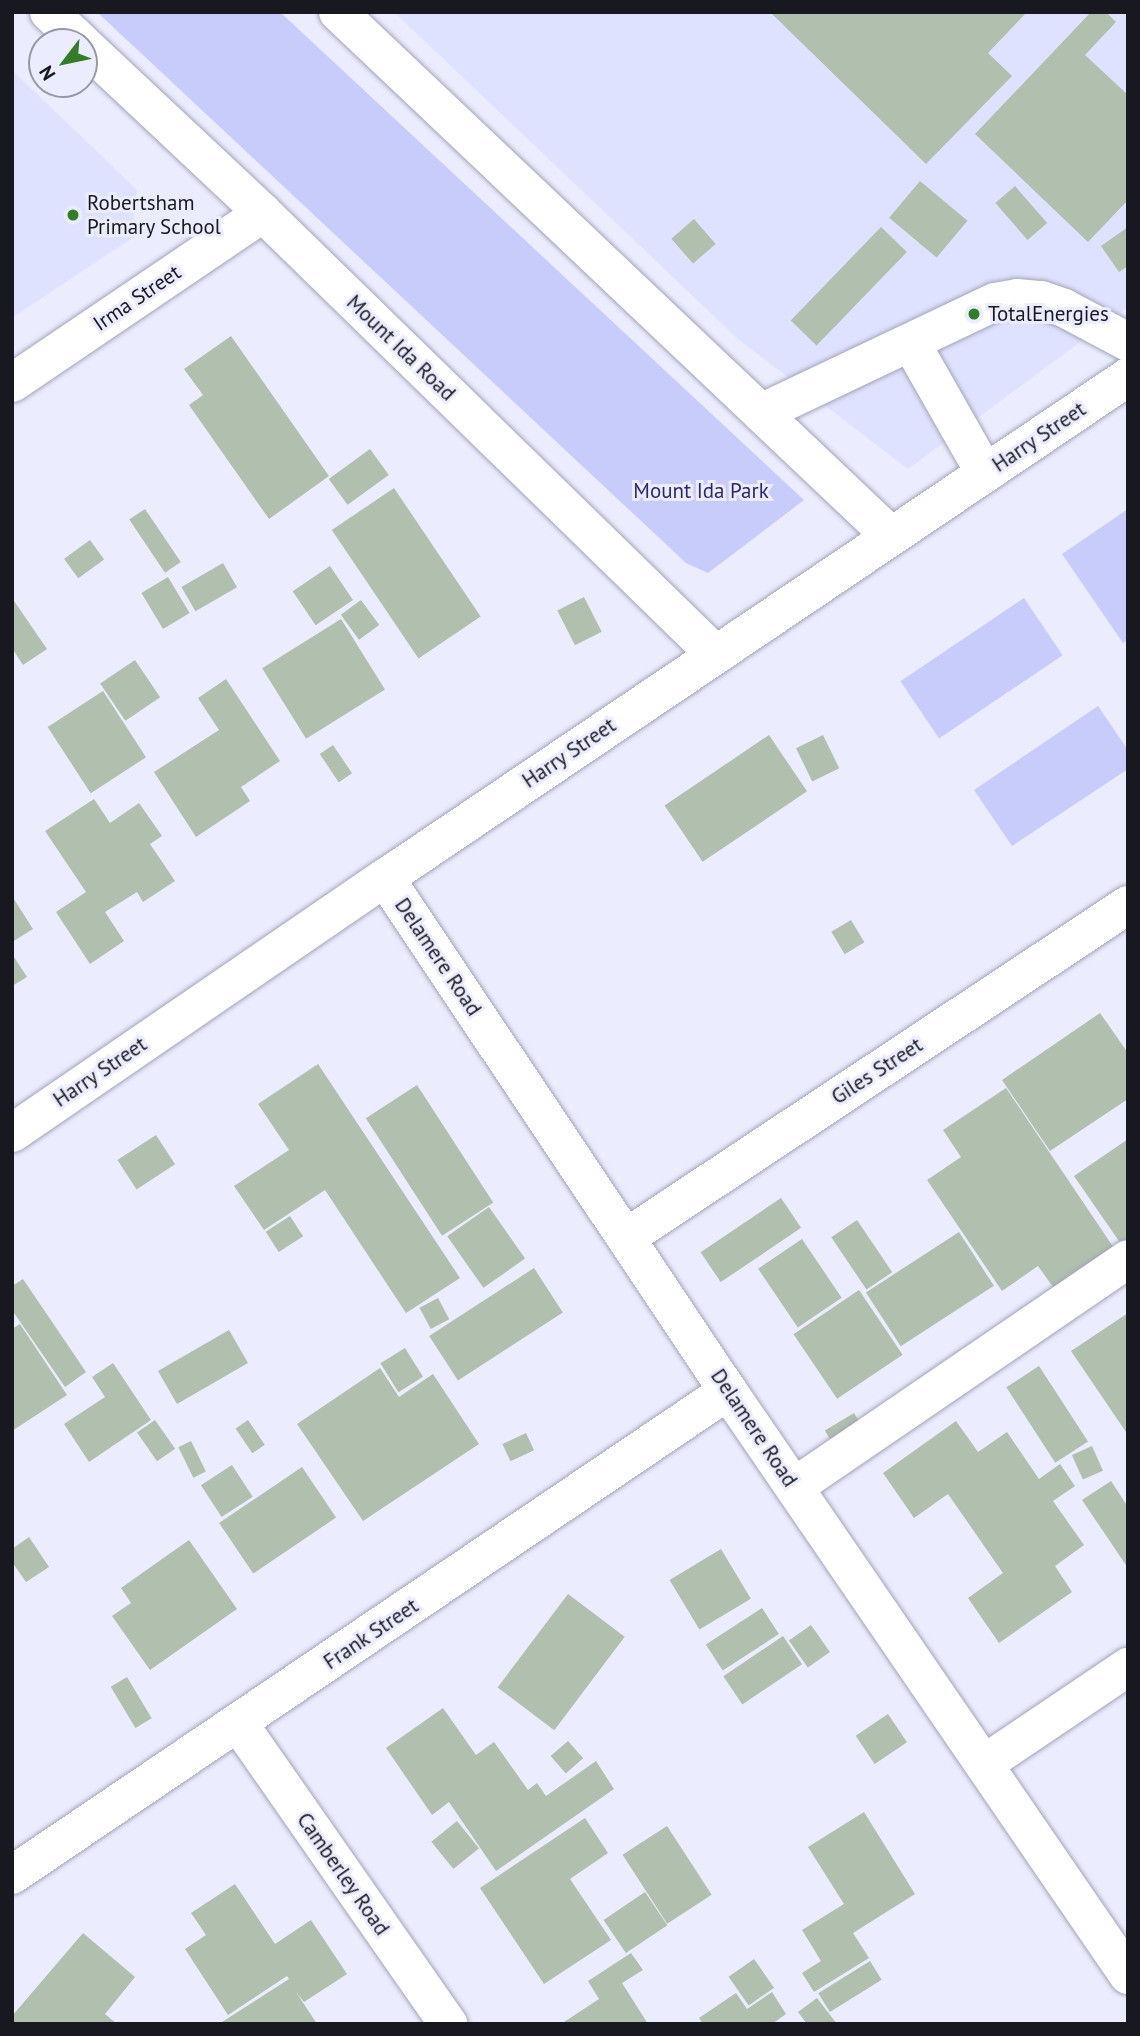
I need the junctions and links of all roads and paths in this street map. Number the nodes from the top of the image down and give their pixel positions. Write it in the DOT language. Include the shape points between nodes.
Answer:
graph roads {
  1 [pos="49,12"];
  2 [pos="338,12"];
  3 [pos="67,28"];
  4 [pos="98,57"];
  5 [pos="263,213"];
  6 [pos="1128,342"];
  7 [pos="911,343"];
  8 [pos="1128,377"];
  9 [pos="12,383"];
  10 [pos="761,413"];
  11 [pos="985,473"];
  12 [pos="891,536"];
  13 [pos="715,654"];
  14 [pos="385,878"];
  15 [pos="1128,905"];
  16 [pos="12,1133"];
  17 [pos="627,1237"];
  18 [pos="1128,1259"];
  19 [pos="728,1391"];
  20 [pos="794,1487"];
  21 [pos="1128,1667"];
  22 [pos="239,1724"];
  23 [pos="984,1765"];
  24 [pos="12,1875"];
  25 [pos="1128,1975"];
  26 [pos="448,2024"];
  1 -- 3 [label="street, Mount Ida Road"];
  2 -- 10 [label="street"];
  4 -- 5 [label="street, Mount Ida Road"];
  5 -- 9 [label="street, Irma Street"];
  5 -- 13 [label="street, Mount Ida Road"];
  6 -- 7 [label="street" via="1064,308 1041,300 1017,299 971,311"];
  7 -- 10 [label="street"];
  7 -- 11 [label="street"];
  8 -- 11 [label="street, Harry Street"];
  10 -- 12 [label="street"];
  11 -- 12 [label="street, Harry Street"];
  12 -- 13 [label="street, Harry Street"];
  13 -- 14 [label="street, Harry Street"];
  14 -- 16 [label="street, Harry Street"];
  14 -- 17 [label="street, Delamere Road"];
  15 -- 17 [label="street, Giles Street"];
  17 -- 19 [label="street, Delamere Road"];
  18 -- 20 [label="street"];
  19 -- 20 [label="street, Delamere Road"];
  19 -- 22 [label="street, Frank Street"];
  20 -- 23 [label="street, Delamere Road"];
  21 -- 23 [label="street"];
  22 -- 24 [label="street, Frank Street"];
  22 -- 26 [label="street, Camberley Road"];
  23 -- 25 [label="street, Delamere Road"];
}
